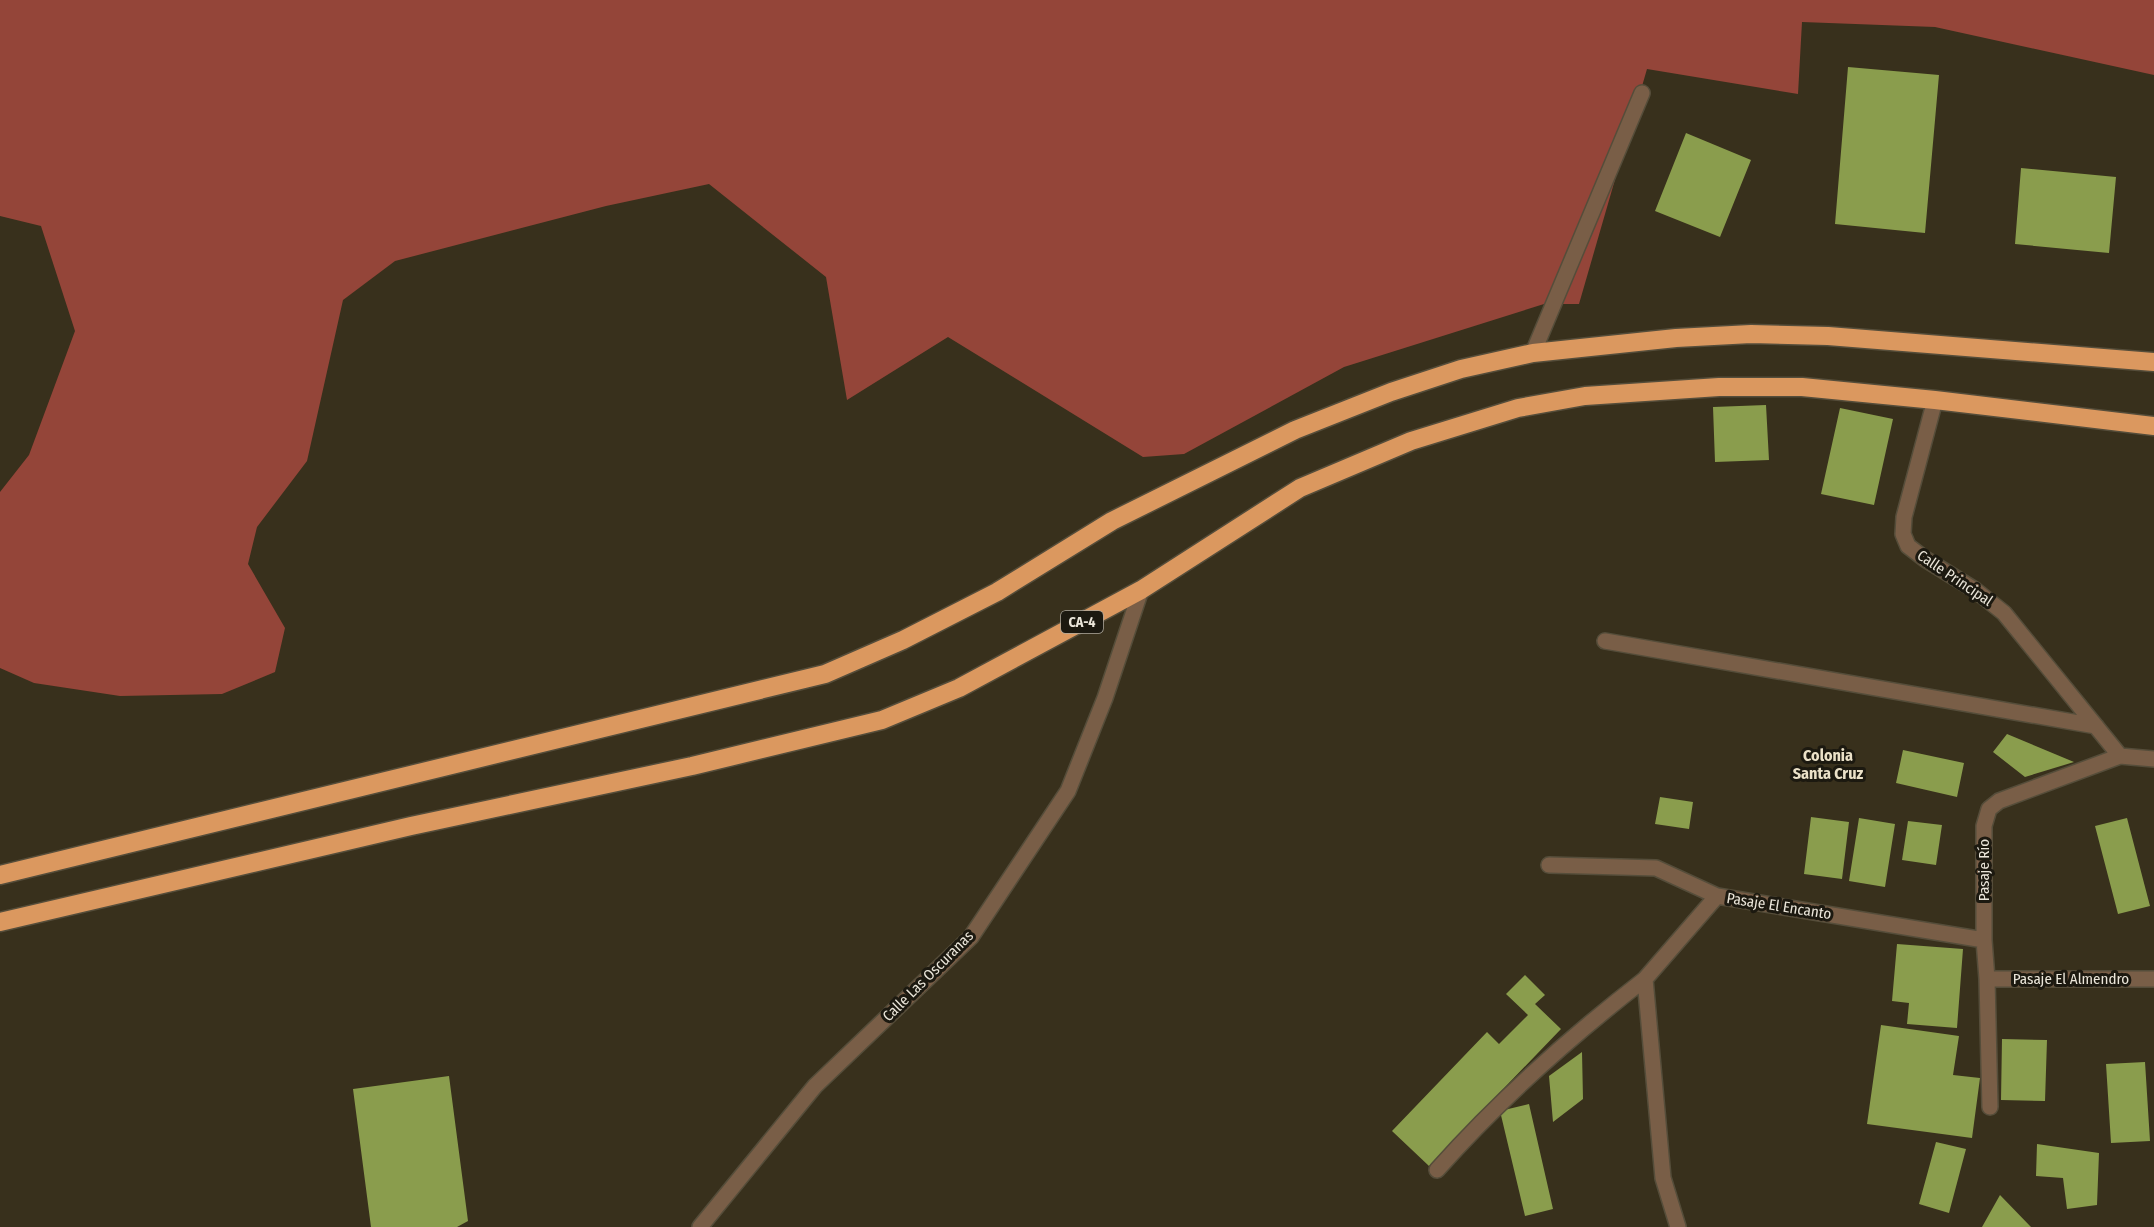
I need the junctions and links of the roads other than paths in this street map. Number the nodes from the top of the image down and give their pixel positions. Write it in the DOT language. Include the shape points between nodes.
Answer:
graph roads {
  1 [pos="1642,93"];
  2 [pos="1533,353"];
  3 [pos="2154,362"];
  4 [pos="1935,400"];
  5 [pos="2154,426"];
  6 [pos="1142,590"];
  7 [pos="1605,641"];
  8 [pos="2096,726"];
  9 [pos="2120,756"];
  10 [pos="2154,759"];
  11 [pos="1549,865"];
  12 [pos="0,875"];
  13 [pos="1718,896"];
  14 [pos="0,922"];
  15 [pos="1984,939"];
  16 [pos="1645,979"];
  17 [pos="1988,979"];
  18 [pos="2154,979"];
  19 [pos="1990,1107"];
  20 [pos="1437,1170"];
  21 [pos="700,1227"];
  22 [pos="1678,1227"];
  1 -- 2 [label="street"];
  2 -- 3 [label="highway" via="1676,338 1773,335"];
  2 -- 12 [label="highway" via="1441,375 1295,430 1112,521 997,592 825,674"];
  4 -- 5 [label="highway, CA-4"];
  4 -- 6 [label="highway, CA-4" via="1802,387 1719,387 1585,396 1518,408 1411,441 1300,488"];
  4 -- 8 [label="street, Calle Principal" via="1904,517 1903,534 1908,546 2004,613"];
  6 -- 14 [label="highway, CA-4" via="959,688 882,720"];
  6 -- 21 [label="street, Calle Las Oscuranas" via="1068,791 971,937 815,1086"];
  7 -- 8 [label="street"];
  8 -- 9 [label="street, Calle Principal"];
  9 -- 10 [label="street, Pasaje Río"];
  9 -- 15 [label="street, Pasaje Río" via="1999,801 1989,809 1984,826"];
  11 -- 13 [label="street" via="1656,868"];
  13 -- 15 [label="street, Pasaje El Encanto"];
  13 -- 16 [label="street, Pasaje El Encanto"];
  15 -- 17 [label="street, Pasaje Río"];
  16 -- 20 [label="street, Pasaje El Encanto" via="1541,1064"];
  16 -- 22 [label="street" via="1663,1178"];
  17 -- 18 [label="street, Pasaje El Almendro"];
  17 -- 19 [label="street, Pasaje Río"];
}
